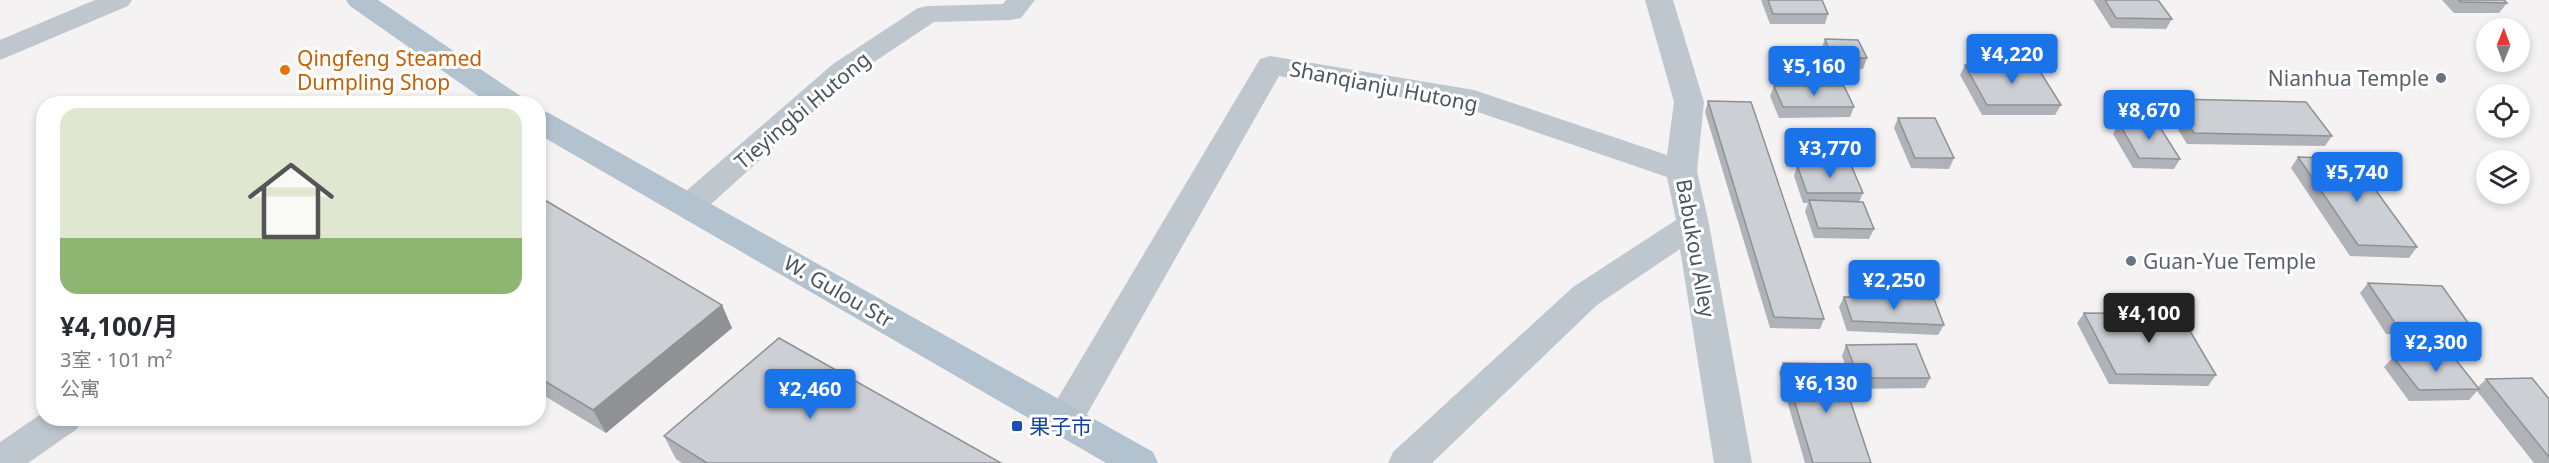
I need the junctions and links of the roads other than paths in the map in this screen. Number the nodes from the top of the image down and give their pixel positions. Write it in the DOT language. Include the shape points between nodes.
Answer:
graph roads {
  1 [pos="118,0"];
  2 [pos="360,0"];
  3 [pos="1021,0"];
  4 [pos="1659,0"];
  5 [pos="0,51"];
  6 [pos="499,96"];
  7 [pos="546,125"];
  8 [pos="1681,171"];
  9 [pos="688,206"];
  10 [pos="1693,224"];
  11 [pos="1065,419"];
  12 [pos="52,426"];
  13 [pos="0,462"];
  14 [pos="1139,463"];
  15 [pos="1407,463"];
  16 [pos="1733,463"];
  1 -- 5 [label="street"];
  2 -- 6 [label="main road"];
  3 -- 9 [label="street, Tieyingbi Hutong" via="1011,12 928,14 843,70"];
  4 -- 8 [label="street, Babukou Alley" via="1689,102"];
  7 -- 9 [label="main road, W. Gulou Str"];
  8 -- 10 [label="street, Babukou Alley"];
  8 -- 11 [label="street, Shanqianju Hutong" via="1474,100 1270,65"];
  9 -- 11 [label="main road, W. Gulou Str"];
  10 -- 15 [label="street" via="1586,296"];
  10 -- 16 [label="street, Babukou Alley"];
  11 -- 14 [label="main road, W. Gulou Str"];
  12 -- 13 [label="street"];
}
